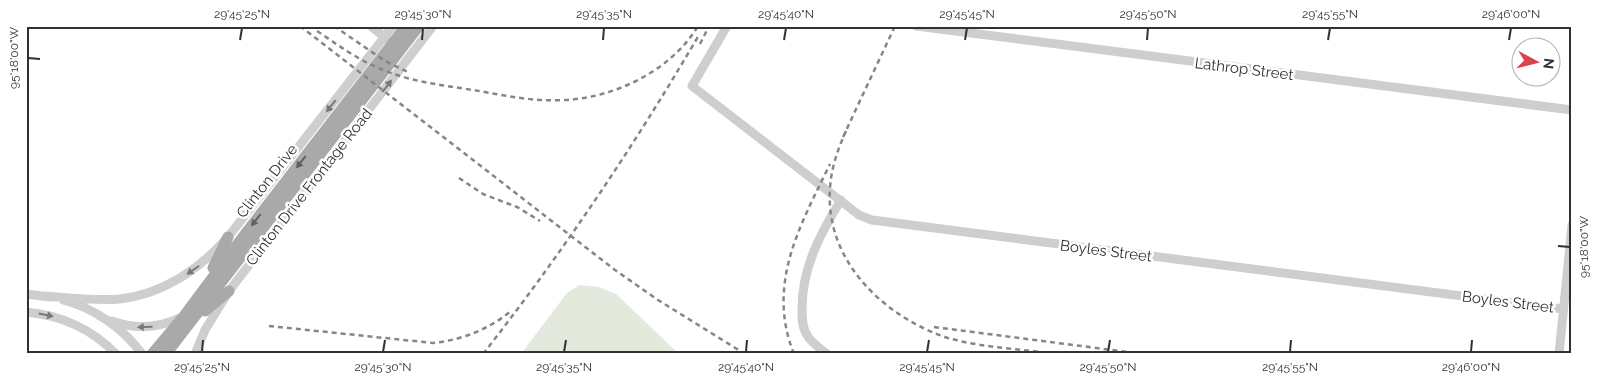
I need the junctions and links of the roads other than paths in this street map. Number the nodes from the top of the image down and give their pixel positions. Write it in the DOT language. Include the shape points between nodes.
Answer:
graph roads {
  1 [pos="371,26"];
  2 [pos="393,26"];
  3 [pos="406,26"];
  4 [pos="419,26"];
  5 [pos="433,26"];
  6 [pos="727,26"];
  7 [pos="916,26"];
  8 [pos="385,37"];
  9 [pos="410,56"];
  10 [pos="1572,110"];
  11 [pos="290,184"];
  12 [pos="841,200"];
  13 [pos="1572,225"];
  14 [pos="228,237"];
  15 [pos="229,290"];
  16 [pos="26,294"];
  17 [pos="46,296"];
  18 [pos="197,298"];
  19 [pos="1563,309"];
  20 [pos="26,312"];
  21 [pos="184,316"];
  22 [pos="105,319"];
  23 [pos="184,331"];
  24 [pos="116,354"];
  25 [pos="142,354"];
  26 [pos="152,354"];
  27 [pos="166,354"];
  28 [pos="195,354"];
  29 [pos="826,354"];
  30 [pos="1559,354"];
  1 -- 8 [label="street"];
  2 -- 8 [label="street"];
  3 -- 11 [label="main road, Clinton Drive, one-way"];
  4 -- 11 [label="main road, Clinton Drive"];
  5 -- 9 [label="street, Clinton Drive Frontage Road"];
  6 -- 12 [label="street, Boyles Street" via="692,86"];
  7 -- 10 [label="street, Lathrop Street"];
  8 -- 9 [label="street"];
  8 -- 14 [label="street, one-way"];
  15 -- 9 [label="street, Clinton Drive Frontage Road, one-way"];
  11 -- 18 [label="main road, Clinton Drive, one-way"];
  11 -- 23 [label="main road, Clinton Drive"];
  12 -- 19 [label="street, Boyles Street" via="859,214 879,222"];
  12 -- 29 [label="street" via="810,259 802,302 805,333"];
  13 -- 19 [label="street"];
  14 -- 17 [label="street, one-way" via="182,278 150,291 108,299"];
  14 -- 18 [label="main road"];
  15 -- 23 [label="main road"];
  15 -- 28 [label="street, Clinton Drive Frontage Road"];
  16 -- 17 [label="street"];
  17 -- 22 [label="street"];
  18 -- 21 [label="main road, Clinton Drive"];
  19 -- 30 [label="street"];
  20 -- 24 [label="street, one-way" via="51,315 66,321 91,333"];
  21 -- 22 [label="street, one-way" via="169,323 145,327 120,325"];
  21 -- 26 [label="main road, Clinton Drive"];
  22 -- 25 [label="street"];
  23 -- 27 [label="main road, Clinton Drive"];
}
